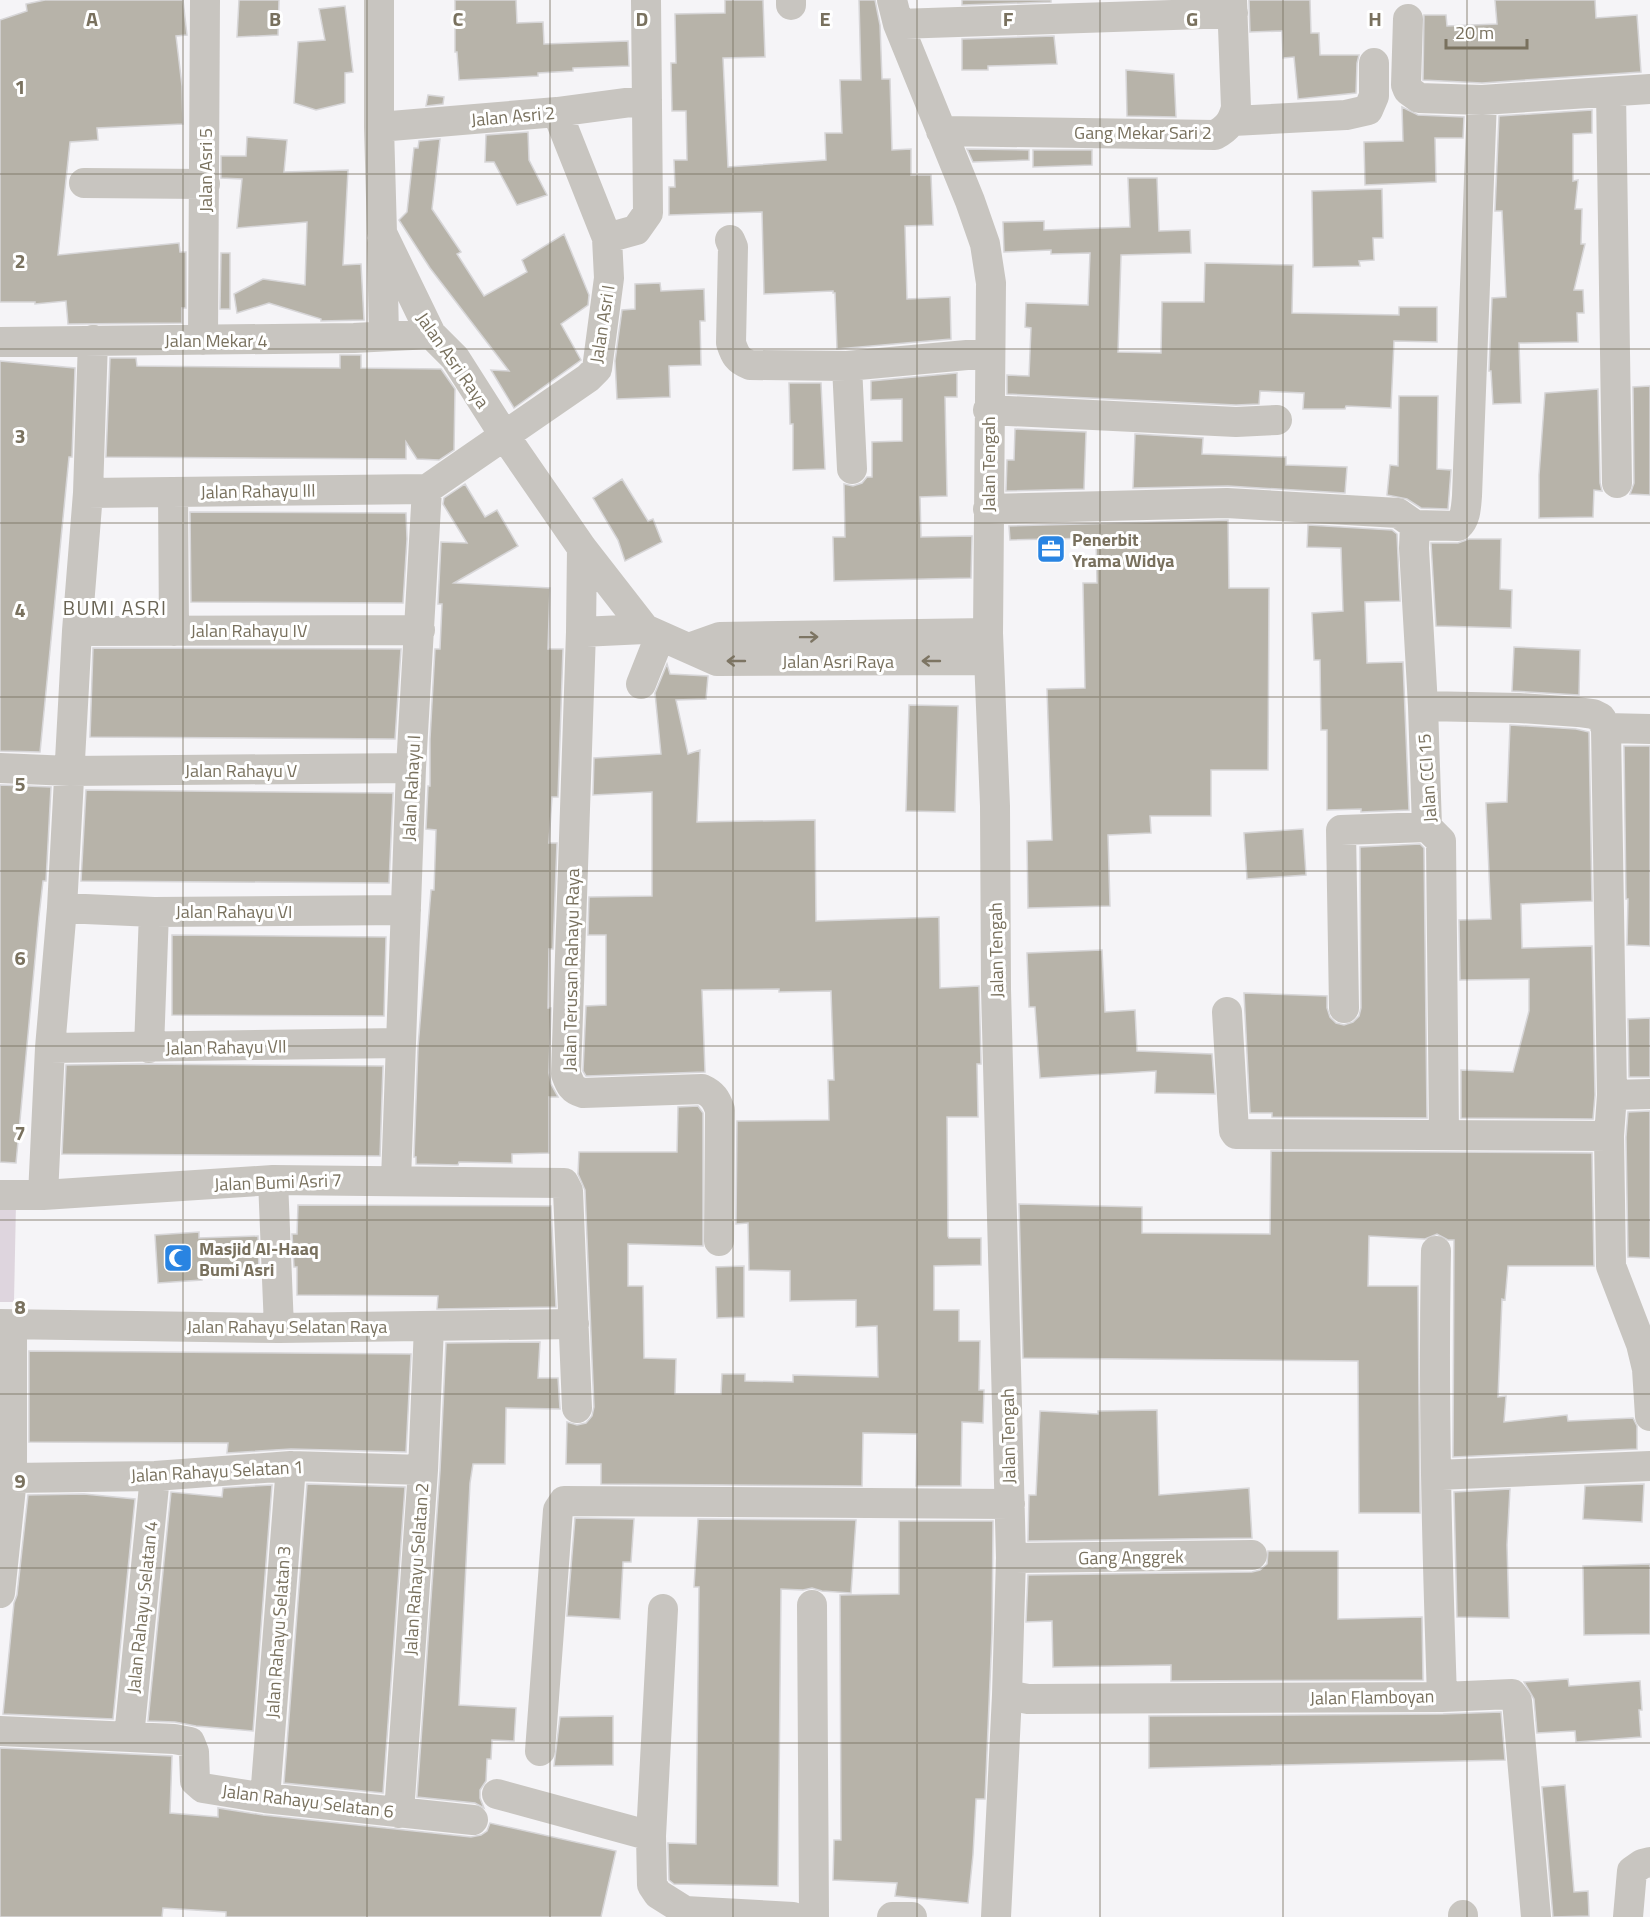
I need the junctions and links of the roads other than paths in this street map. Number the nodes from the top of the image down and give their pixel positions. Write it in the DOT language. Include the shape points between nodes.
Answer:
graph roads {
  1 [pos="206,0"];
  2 [pos="379,0"];
  3 [pos="646,0"];
  4 [pos="1232,6"];
  5 [pos="895,12"];
  6 [pos="1408,19"];
  7 [pos="1374,63"];
  8 [pos="1650,89"];
  9 [pos="1611,92"];
  10 [pos="647,100"];
  11 [pos="1482,100"];
  12 [pos="557,112"];
  13 [pos="1233,121"];
  14 [pos="379,127"];
  15 [pos="940,131"];
  16 [pos="84,183"];
  17 [pos="205,184"];
  18 [pos="382,233"];
  19 [pos="607,238"];
  20 [pos="730,240"];
  21 [pos="432,334"];
  22 [pos="384,336"];
  23 [pos="93,340"];
  24 [pos="203,340"];
  25 [pos="0,342"];
  26 [pos="989,354"];
  27 [pos="847,366"];
  28 [pos="988,410"];
  29 [pos="1277,420"];
  30 [pos="504,435"];
  31 [pos="852,469"];
  32 [pos="1617,483"];
  33 [pos="428,489"];
  34 [pos="173,492"];
  35 [pos="88,493"];
  36 [pos="988,509"];
  37 [pos="1415,525"];
  38 [pos="582,548"];
  39 [pos="420,630"];
  40 [pos="77,631"];
  41 [pos="174,631"];
  42 [pos="581,632"];
  43 [pos="653,633"];
  44 [pos="989,647"];
  45 [pos="642,684"];
  46 [pos="1423,706"];
  47 [pos="1606,728"];
  48 [pos="1650,729"];
  49 [pos="0,768"];
  50 [pos="411,768"];
  51 [pos="70,771"];
  52 [pos="1427,827"];
  53 [pos="62,908"];
  54 [pos="406,910"];
  55 [pos="154,912"];
  56 [pos="1344,1008"];
  57 [pos="1227,1012"];
  58 [pos="401,1043"];
  59 [pos="50,1048"];
  60 [pos="149,1048"];
  61 [pos="1650,1094"];
  62 [pos="1612,1095"];
  63 [pos="1443,1134"];
  64 [pos="1609,1136"];
  65 [pos="273,1180"];
  66 [pos="396,1180"];
  67 [pos="0,1195"];
  68 [pos="43,1195"];
  69 [pos="718,1241"];
  70 [pos="1436,1251"];
  71 [pos="6,1324"];
  72 [pos="574,1324"];
  73 [pos="429,1326"];
  74 [pos="279,1328"];
  75 [pos="577,1408"];
  76 [pos="1650,1416"];
  77 [pos="291,1466"];
  78 [pos="1650,1466"];
  79 [pos="423,1470"];
  80 [pos="1436,1475"];
  81 [pos="155,1476"];
  82 [pos="12,1478"];
  83 [pos="1010,1504"];
  84 [pos="1252,1555"];
  85 [pos="1011,1558"];
  86 [pos="0,1593"];
  87 [pos="812,1605"];
  88 [pos="663,1609"];
  89 [pos="1007,1695"];
  90 [pos="1442,1696"];
  91 [pos="0,1731"];
  92 [pos="129,1737"];
  93 [pos="540,1751"];
  94 [pos="497,1794"];
  95 [pos="265,1798"];
  96 [pos="399,1813"];
  97 [pos="473,1820"];
  98 [pos="651,1836"];
  99 [pos="1650,1862"];
  100 [pos="685,1914"];
  101 [pos="793,1917"];
  102 [pos="814,1917"];
  103 [pos="892,1917"];
  104 [pos="912,1917"];
  105 [pos="996,1917"];
  106 [pos="1536,1917"];
  107 [pos="1628,1917"];
  1 -- 17 [label="street, Jalan Asri 5"];
  2 -- 14 [label="street, Jalan Asri Raya"];
  3 -- 10 [label="street"];
  4 -- 5 [label="street"];
  4 -- 13 [label="street, Gang Mekar Sari 2" via="1236,108"];
  5 -- 15 [label="street, Jalan Tengah"];
  6 -- 11 [label="street" via="1408,90 1419,98"];
  7 -- 13 [label="street" via="1374,96 1368,110 1346,115"];
  8 -- 9 [label="street"];
  9 -- 11 [label="street"];
  9 -- 32 [label="street"];
  10 -- 12 [label="street, Jalan Asri 2"];
  10 -- 19 [label="street" via="648,213 636,230"];
  11 -- 37 [label="street" via="1465,513 1458,526"];
  12 -- 14 [label="street, Jalan Asri 2"];
  12 -- 19 [label="street, Jalan Asri I"];
  13 -- 15 [label="street, Gang Mekar Sari 2" via="1215,135"];
  14 -- 18 [label="street, Jalan Asri Raya"];
  15 -- 26 [label="street, Jalan Tengah" via="984,244 991,283"];
  16 -- 17 [label="street"];
  17 -- 24 [label="street, Jalan Asri 5"];
  18 -- 21 [label="street, Jalan Asri Raya"];
  18 -- 22 [label="street"];
  19 -- 30 [label="street, Jalan Asri I" via="609,278 597,369"];
  20 -- 27 [label="street" via="731,343 740,361"];
  21 -- 22 [label="street, Jalan Mekar 4"];
  21 -- 30 [label="street, Jalan Asri Raya" via="455,358"];
  22 -- 24 [label="street, Jalan Mekar 4"];
  23 -- 24 [label="street, Jalan Mekar 4"];
  23 -- 25 [label="street, Jalan Mekar 4"];
  23 -- 35 [label="street"];
  26 -- 27 [label="street"];
  26 -- 28 [label="street, Jalan Tengah"];
  27 -- 31 [label="street"];
  28 -- 29 [label="street" via="1236,422"];
  28 -- 36 [label="street, Jalan Tengah"];
  30 -- 33 [label="street"];
  30 -- 38 [label="street, Jalan Asri Raya"];
  33 -- 34 [label="street, Jalan Rahayu III"];
  33 -- 39 [label="street, Jalan Rahayu I"];
  34 -- 35 [label="street, Jalan Rahayu III"];
  34 -- 41 [label="street"];
  35 -- 40 [label="street"];
  36 -- 37 [label="street" via="1227,503 1398,513"];
  36 -- 44 [label="street, Jalan Tengah"];
  37 -- 46 [label="street, Jalan CCI 15"];
  38 -- 42 [label="street, Jalan Terusan Rahayu Raya"];
  38 -- 43 [label="street, Jalan Asri Raya"];
  39 -- 41 [label="street, Jalan Rahayu IV"];
  39 -- 50 [label="street, Jalan Rahayu I"];
  40 -- 41 [label="street, Jalan Rahayu IV"];
  40 -- 51 [label="street"];
  42 -- 43 [label="street"];
  42 -- 69 [label="street, Jalan Terusan Rahayu Raya" via="566,1074 574,1091 702,1089 715,1098 720,1110"];
  43 -- 44 [label="street, Jalan Asri Raya" via="717,661"];
  43 -- 45 [label="street"];
  44 -- 83 [label="street, Jalan Tengah"];
  46 -- 47 [label="street" via="1578,712 1601,718"];
  46 -- 52 [label="street, Jalan CCI 15"];
  47 -- 48 [label="street"];
  47 -- 62 [label="street"];
  49 -- 51 [label="street, Jalan Rahayu V"];
  50 -- 51 [label="street, Jalan Rahayu V"];
  50 -- 54 [label="street, Jalan Rahayu I"];
  51 -- 53 [label="street"];
  52 -- 56 [label="street" via="1341,830"];
  52 -- 63 [label="street, Jalan CCI 15" via="1441,841"];
  53 -- 55 [label="street, Jalan Rahayu VI"];
  53 -- 59 [label="street"];
  54 -- 55 [label="street, Jalan Rahayu VI"];
  54 -- 58 [label="street, Jalan Rahayu I"];
  55 -- 60 [label="street"];
  57 -- 63 [label="street" via="1236,1134"];
  58 -- 60 [label="street, Jalan Rahayu VII"];
  58 -- 66 [label="street, Jalan Rahayu I"];
  59 -- 60 [label="street, Jalan Rahayu VII"];
  59 -- 68 [label="street"];
  61 -- 62 [label="street"];
  62 -- 64 [label="street"];
  63 -- 64 [label="street"];
  64 -- 76 [label="street" via="1611,1266 1645,1360"];
  65 -- 66 [label="street, Jalan Bumi Asri 7"];
  65 -- 68 [label="street, Jalan Bumi Asri 7"];
  65 -- 74 [label="street"];
  66 -- 72 [label="street, Jalan Bumi Asri 7" via="564,1183 568,1191"];
  67 -- 68 [label="street, Jalan Bumi Asri 7"];
  70 -- 80 [label="street"];
  71 -- 74 [label="street, Jalan Rahayu Selatan Raya"];
  71 -- 82 [label="street"];
  72 -- 73 [label="street, Jalan Rahayu Selatan Raya"];
  72 -- 75 [label="street"];
  73 -- 74 [label="street, Jalan Rahayu Selatan Raya"];
  73 -- 79 [label="street, Jalan Rahayu Selatan 2"];
  77 -- 79 [label="street, Jalan Rahayu Selatan 1"];
  77 -- 81 [label="street, Jalan Rahayu Selatan 1"];
  77 -- 95 [label="street, Jalan Rahayu Selatan 3"];
  78 -- 80 [label="street"];
  79 -- 96 [label="street, Jalan Rahayu Selatan 2"];
  80 -- 90 [label="street"];
  81 -- 82 [label="street, Jalan Rahayu Selatan 1"];
  81 -- 92 [label="street, Jalan Rahayu Selatan 4"];
  82 -- 86 [label="street"];
  83 -- 85 [label="street, Jalan Tengah"];
  83 -- 93 [label="street" via="564,1501 558,1510"];
  84 -- 85 [label="street, Gang Anggrek"];
  85 -- 89 [label="street, Jalan Tengah"];
  87 -- 102 [label="street"];
  88 -- 98 [label="street"];
  89 -- 90 [label="street, Jalan Flamboyan" via="1028,1699"];
  89 -- 105 [label="street, Jalan Tengah"];
  90 -- 106 [label="street, Jalan Flamboyan" via="1515,1696"];
  91 -- 92 [label="street, Jalan Rahayu Selatan 6"];
  92 -- 95 [label="street, Jalan Rahayu Selatan 6" via="190,1742 195,1781 203,1788"];
  94 -- 98 [label="street"];
  95 -- 96 [label="street, Jalan Rahayu Selatan 6"];
  96 -- 97 [label="street, Jalan Rahayu Selatan 6"];
  98 -- 100 [label="street" via="652,1885"];
  99 -- 107 [label="street" via="1632,1871"];
  100 -- 101 [label="street"];
  103 -- 104 [label="street"];
}
